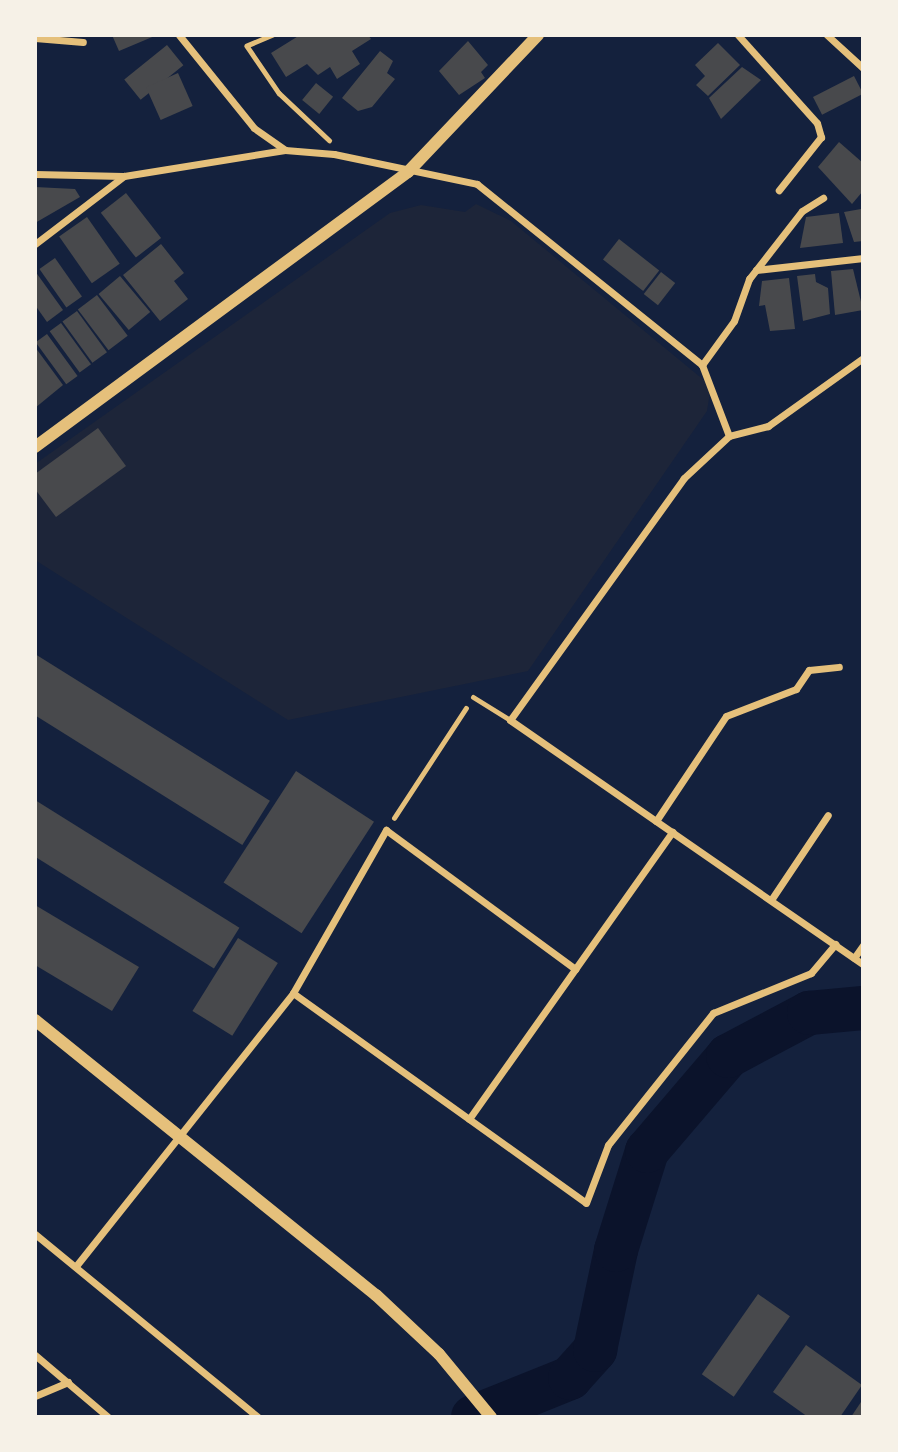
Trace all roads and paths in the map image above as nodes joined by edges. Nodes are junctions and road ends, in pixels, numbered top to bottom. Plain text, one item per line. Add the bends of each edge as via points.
1 (179, 35) edge
2 (273, 35) edge
3 (538, 35) edge
4 (738, 35) edge
5 (827, 35) edge
6 (35, 38) edge
7 (83, 42) dead end
8 (863, 68) edge
9 (285, 150) junction
10 (334, 154) junction
11 (408, 172) junction
12 (35, 174) edge
13 (124, 176) junction
14 (779, 190) dead end
15 (823, 198) dead end
16 (35, 244) edge
17 (863, 258) edge
18 (755, 270) junction
19 (863, 358) edge
20 (702, 365) junction
21 (729, 436) junction
22 (35, 446) edge
23 (839, 667) dead end
24 (473, 697) joint
25 (510, 720) junction
26 (828, 815) dead end
27 (656, 821) junction
28 (386, 830) junction
29 (671, 832) junction
30 (771, 900) junction
31 (835, 944) junction
32 (863, 945) edge
33 (854, 958) junction
34 (863, 964) edge
35 (575, 969) junction
36 (293, 993) junction
37 (35, 1020) edge
38 (469, 1119) junction
39 (178, 1131) junction
40 (35, 1234) edge
41 (76, 1266) junction
42 (35, 1356) edge
43 (68, 1382) junction
44 (35, 1396) edge
45 (108, 1417) edge
46 (258, 1417) edge
47 (491, 1417) edge

1 - 9 street via 254,128
2 - 10 path via 247,46 279,93 328,137
3 - 11 street
4 - 14 street via 821,137
5 - 8 street
6 - 7 street
9 - 10 street
9 - 13 street
10 - 11 street
11 - 20 street via 477,184
11 - 22 street
12 - 13 street
13 - 16 street
15 - 18 street via 802,211 777,251
17 - 18 street
18 - 20 street via 734,321
19 - 21 street via 768,426
20 - 21 street
21 - 25 street via 684,478
23 - 27 street via 810,670 796,689 726,716
24 - 25 lane
24 - 28 path
25 - 27 street
26 - 30 street
27 - 29 street
28 - 35 street
28 - 36 street
29 - 30 street
29 - 35 street
30 - 31 street
31 - 33 street
31 - 38 street via 811,973 713,1013 608,1145 586,1203
32 - 33 street
33 - 34 street
35 - 38 street
36 - 38 street
36 - 39 street
37 - 39 street
39 - 41 street
39 - 47 street via 439,1354
40 - 41 street
41 - 46 street
42 - 43 street
43 - 44 street
43 - 45 street

